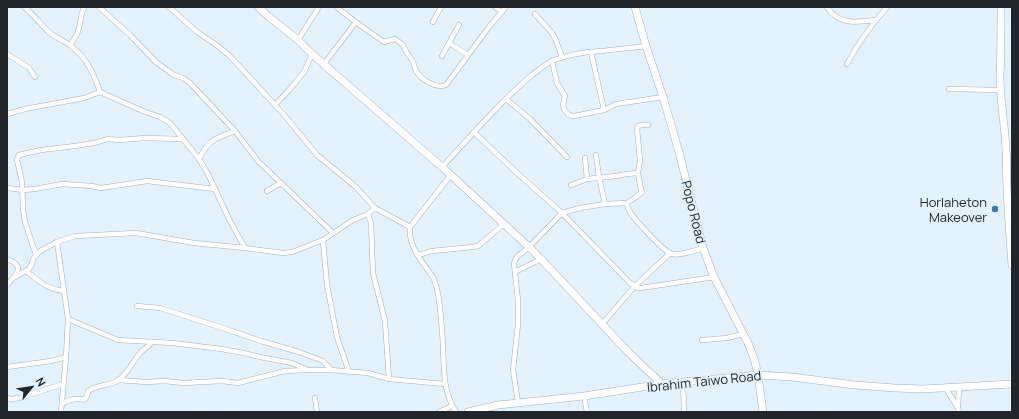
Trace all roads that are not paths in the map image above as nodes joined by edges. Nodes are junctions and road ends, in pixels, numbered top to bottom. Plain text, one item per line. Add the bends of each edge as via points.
1 (24, 7) edge
2 (84, 7) edge
3 (99, 7) edge
4 (169, 7) edge
5 (258, 7) edge
6 (319, 7) edge
7 (336, 7) edge
8 (441, 7) edge
9 (495, 7) edge
10 (506, 7) edge
11 (828, 7) edge
12 (887, 7) edge
13 (1001, 7) edge
14 (637, 8) edge
15 (502, 12) junction
16 (535, 14) dead end
17 (876, 20) junction
18 (356, 22) junction
19 (433, 22) dead end
20 (459, 25) dead end
21 (298, 40) junction
22 (449, 43) junction
23 (70, 45) junction
24 (646, 46) junction
25 (591, 52) junction
26 (7, 54) edge
27 (312, 54) junction
28 (468, 55) junction
29 (442, 56) dead end
30 (562, 57) junction
31 (552, 61) junction
32 (324, 64) junction
33 (847, 64) dead end
34 (35, 77) dead end
35 (949, 89) dead end
36 (1001, 90) junction
37 (100, 92) junction
38 (663, 96) junction
39 (506, 99) junction
40 (275, 105) junction
41 (604, 110) junction
42 (7, 114) edge
43 (648, 125) dead end
44 (235, 131) junction
45 (474, 132) junction
46 (183, 139) junction
47 (596, 155) dead end
48 (567, 157) dead end
49 (585, 158) dead end
50 (199, 159) junction
51 (442, 167) junction
52 (638, 173) junction
53 (450, 176) junction
54 (598, 177) junction
55 (588, 179) junction
56 (281, 183) junction
57 (571, 185) dead end
58 (7, 188) edge
59 (215, 189) junction
60 (23, 190) junction
61 (267, 191) dead end
62 (626, 203) junction
63 (605, 204) junction
64 (375, 208) junction
65 (562, 213) junction
66 (368, 214) junction
67 (504, 224) junction
68 (410, 227) junction
69 (333, 232) junction
70 (322, 240) junction
71 (57, 242) junction
72 (529, 247) junction
73 (245, 248) junction
74 (703, 248) junction
75 (670, 253) junction
76 (36, 255) junction
77 (418, 255) junction
78 (7, 259) edge
79 (541, 259) junction
80 (1012, 265) edge
81 (26, 271) junction
82 (515, 272) junction
83 (14, 277) junction
84 (714, 277) junction
85 (7, 285) edge
86 (635, 286) junction
87 (64, 291) junction
88 (137, 306) dead end
89 (68, 319) junction
90 (602, 324) junction
91 (743, 334) junction
92 (702, 340) dead end
93 (152, 342) junction
94 (66, 357) junction
95 (7, 367) edge
96 (308, 370) junction
97 (331, 370) junction
98 (349, 372) junction
99 (758, 375) junction
100 (118, 380) junction
101 (389, 380) junction
102 (683, 382) junction
103 (63, 384) junction
104 (445, 384) junction
105 (662, 384) junction
106 (1012, 384) edge
107 (959, 386) junction
108 (945, 387) junction
109 (584, 396) junction
110 (7, 398) edge
111 (315, 398) dead end
112 (518, 402) junction
113 (62, 404) junction
114 (452, 406) junction
115 (958, 410) edge
116 (61, 412) edge
117 (317, 412) edge
118 (439, 412) edge
119 (456, 412) edge
120 (468, 412) edge
121 (587, 412) edge
122 (684, 412) edge
123 (763, 412) edge

1 - 23 street via 52,35
2 - 23 street via 77,34
3 - 44 street via 156,62 190,83
4 - 40 street via 230,56
5 - 21 main road
6 - 21 street
7 - 18 street
8 - 19 street
9 - 15 street
10 - 15 street
11 - 17 street via 832,14 841,20
12 - 17 street
13 - 36 main road
14 - 24 main road, Popo Road
15 - 28 street
16 - 30 street via 552,33
17 - 33 street
18 - 28 street via 384,42 396,39 403,45 420,76 438,86 446,85
18 - 32 street
20 - 22 street
21 - 27 main road
22 - 28 street
22 - 29 street
23 - 37 street via 90,66
24 - 25 street
24 - 38 main road, Popo Road
25 - 30 street
25 - 41 street
26 - 34 street via 29,68
27 - 32 main road
27 - 40 street via 304,72
30 - 31 street
31 - 39 street
31 - 41 street via 557,83 565,96 563,105 568,115
32 - 51 main road
35 - 36 street
36 - 80 main road
37 - 42 street via 84,98
37 - 46 street via 160,117 170,123
38 - 41 street via 616,104
38 - 74 main road, Popo Road
39 - 45 street
39 - 48 street via 530,119
40 - 64 street via 316,156 356,187
43 - 52 street via 640,126 637,130 640,154
44 - 50 street via 210,143
44 - 56 street via 258,161
45 - 51 street
45 - 65 street
46 - 50 street
46 - 60 street via 108,139 19,155 17,160
47 - 54 street
49 - 55 street
50 - 59 street
51 - 53 main road
52 - 54 street
52 - 62 street via 642,192
53 - 67 main road
53 - 68 street
54 - 55 street
54 - 63 street
55 - 57 street
56 - 61 street
56 - 69 street
58 - 60 street
59 - 60 street via 147,181 101,188 62,184
59 - 73 street
60 - 76 street via 25,222
62 - 63 street
62 - 75 street via 636,220
63 - 65 street
64 - 66 street
64 - 68 street
65 - 72 street
65 - 86 street
66 - 69 street
66 - 101 street via 371,222 373,273 385,321
67 - 72 main road
67 - 77 street via 478,246
68 - 77 street via 409,234
69 - 70 street
70 - 73 street via 283,253
70 - 98 street via 327,285 338,337
71 - 73 street via 75,236 136,233
71 - 76 street
71 - 87 street
72 - 79 main road
72 - 82 street via 515,260
74 - 75 street via 675,255
74 - 84 main road, Popo Road
75 - 86 street
76 - 81 street
77 - 104 street via 435,281 443,334
78 - 83 street via 18,265
79 - 82 street
79 - 90 main road
81 - 83 street
81 - 87 street via 44,285
82 - 112 street via 518,324 514,370
83 - 85 street
84 - 86 street via 642,288
84 - 91 main road, Popo Road
86 - 90 street
87 - 89 street
88 - 97 street via 160,308 299,352 323,361
89 - 93 street via 118,340
89 - 94 street
90 - 105 main road
91 - 92 street
91 - 99 main road, Popo Road via 754,358
93 - 96 street via 244,353 292,363
93 - 100 street
94 - 95 street
94 - 103 street
96 - 97 street
96 - 100 street via 285,371 238,383
97 - 98 street
98 - 101 street
99 - 102 main road, Ibrahim Taiwo Road
99 - 108 main road, Ibrahim Taiwo Road via 895,388
99 - 123 main road, Popo Road
100 - 113 street via 88,391 85,399
101 - 104 street
102 - 105 main road, Ibrahim Taiwo Road
102 - 122 street
103 - 110 street via 20,398
103 - 113 street
104 - 114 street
105 - 109 main road, Ibrahim Taiwo Road
106 - 107 main road, Ibrahim Taiwo Road
107 - 108 main road, Ibrahim Taiwo Road
107 - 115 street
108 - 115 street
109 - 112 main road, Ibrahim Taiwo Road
109 - 121 street
111 - 117 street
112 - 120 main road, Ibrahim Taiwo Road
113 - 116 street
114 - 118 street
114 - 119 street

